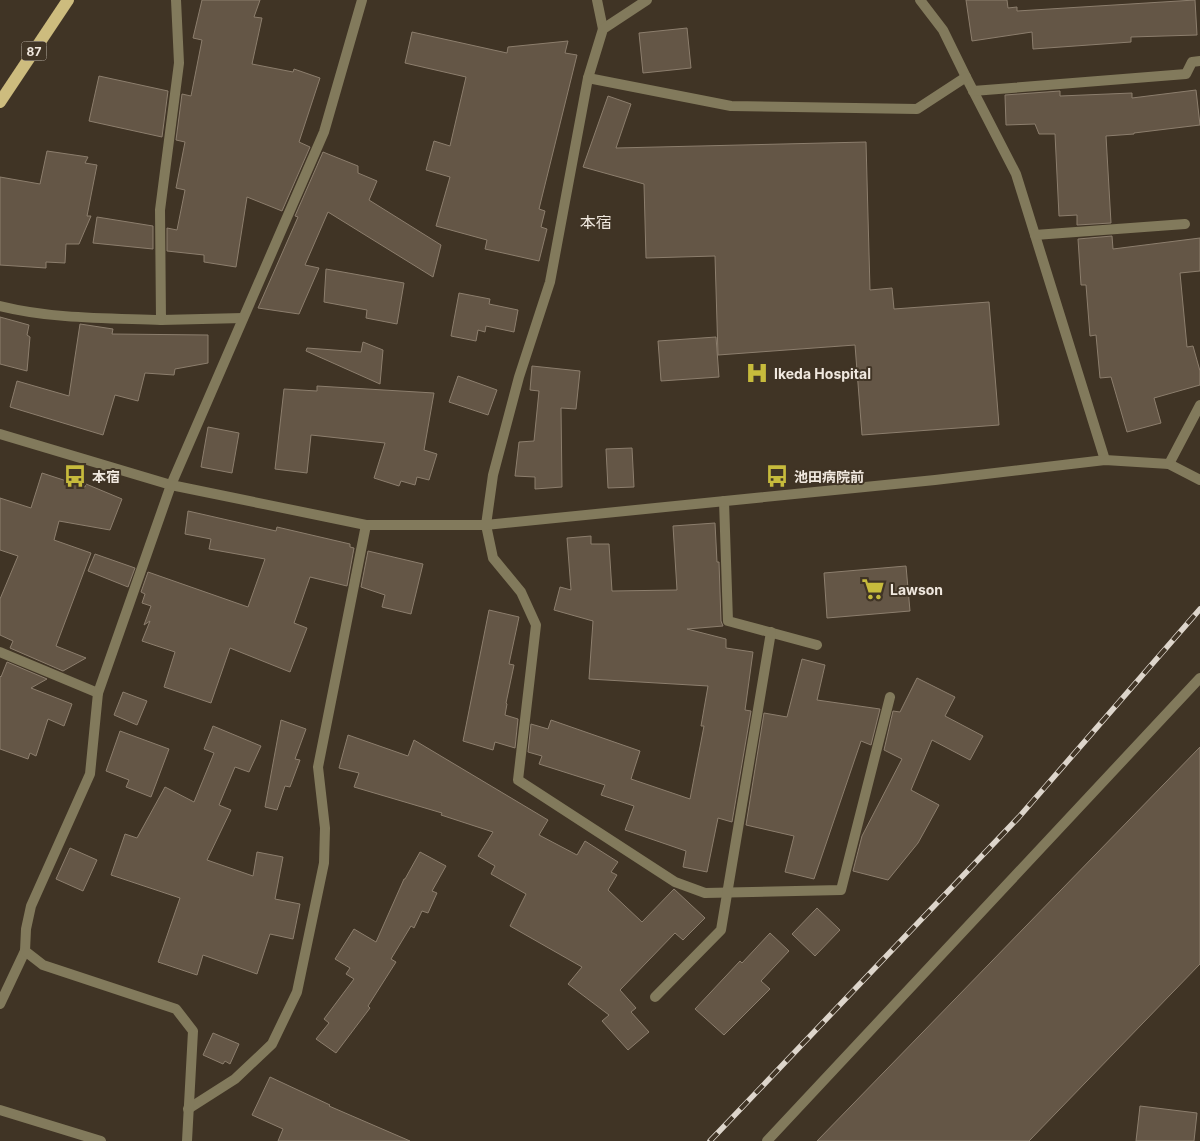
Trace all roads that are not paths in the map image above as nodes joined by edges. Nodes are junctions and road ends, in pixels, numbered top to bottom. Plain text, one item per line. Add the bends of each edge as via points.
1 (68, 0) edge
2 (176, 0) edge
3 (362, 0) edge
4 (597, 0) edge
5 (647, 0) edge
6 (920, 0) edge
7 (603, 29) junction
8 (1200, 61) edge
9 (588, 78) junction
10 (966, 78) junction
11 (973, 91) junction
12 (0, 102) edge
13 (1185, 224) dead end
14 (1035, 235) junction
15 (0, 306) edge
16 (243, 318) junction
17 (161, 320) junction
18 (1200, 405) edge
19 (0, 434) edge
20 (1105, 460) junction
21 (1169, 464) junction
22 (1200, 480) edge
23 (171, 485) junction
24 (724, 501) junction
25 (366, 525) junction
26 (486, 525) junction
27 (771, 632) junction
28 (817, 645) dead end
29 (0, 652) edge
30 (1200, 678) edge
31 (98, 693) junction
32 (890, 697) dead end
33 (727, 893) junction
34 (25, 951) junction
35 (655, 997) dead end
36 (0, 1004) edge
37 (188, 1109) junction
38 (0, 1110) edge
39 (100, 1141) edge
40 (187, 1141) edge
41 (767, 1141) edge

1 - 12 main road, 87
2 - 17 street via 179,63 160,210
3 - 16 street via 324,132
4 - 7 street
5 - 7 street
6 - 10 street via 944,30
7 - 9 street
8 - 11 street via 1192,62 1186,74
9 - 10 street via 731,106 918,109
9 - 26 street via 550,282 519,377 493,475
10 - 11 street
11 - 14 street via 1016,174
13 - 14 street
14 - 20 street
15 - 17 street via 27,313
16 - 17 street
16 - 23 street
18 - 21 street
19 - 23 street
20 - 21 street
20 - 24 street
21 - 22 street
23 - 25 street
23 - 31 street
24 - 26 street
24 - 27 street via 728,620
25 - 26 street
25 - 37 street via 318,767 325,828 324,863 297,992 272,1044 235,1079
26 - 33 street via 493,558 521,592 536,625 518,780 675,882 705,893
27 - 28 street
27 - 33 street
29 - 31 street
30 - 41 street
31 - 34 street via 90,774 31,906
32 - 33 street via 841,890
33 - 35 street via 720,930
34 - 36 street
34 - 37 street via 44,965 176,1009 193,1031
37 - 40 street
38 - 39 street

